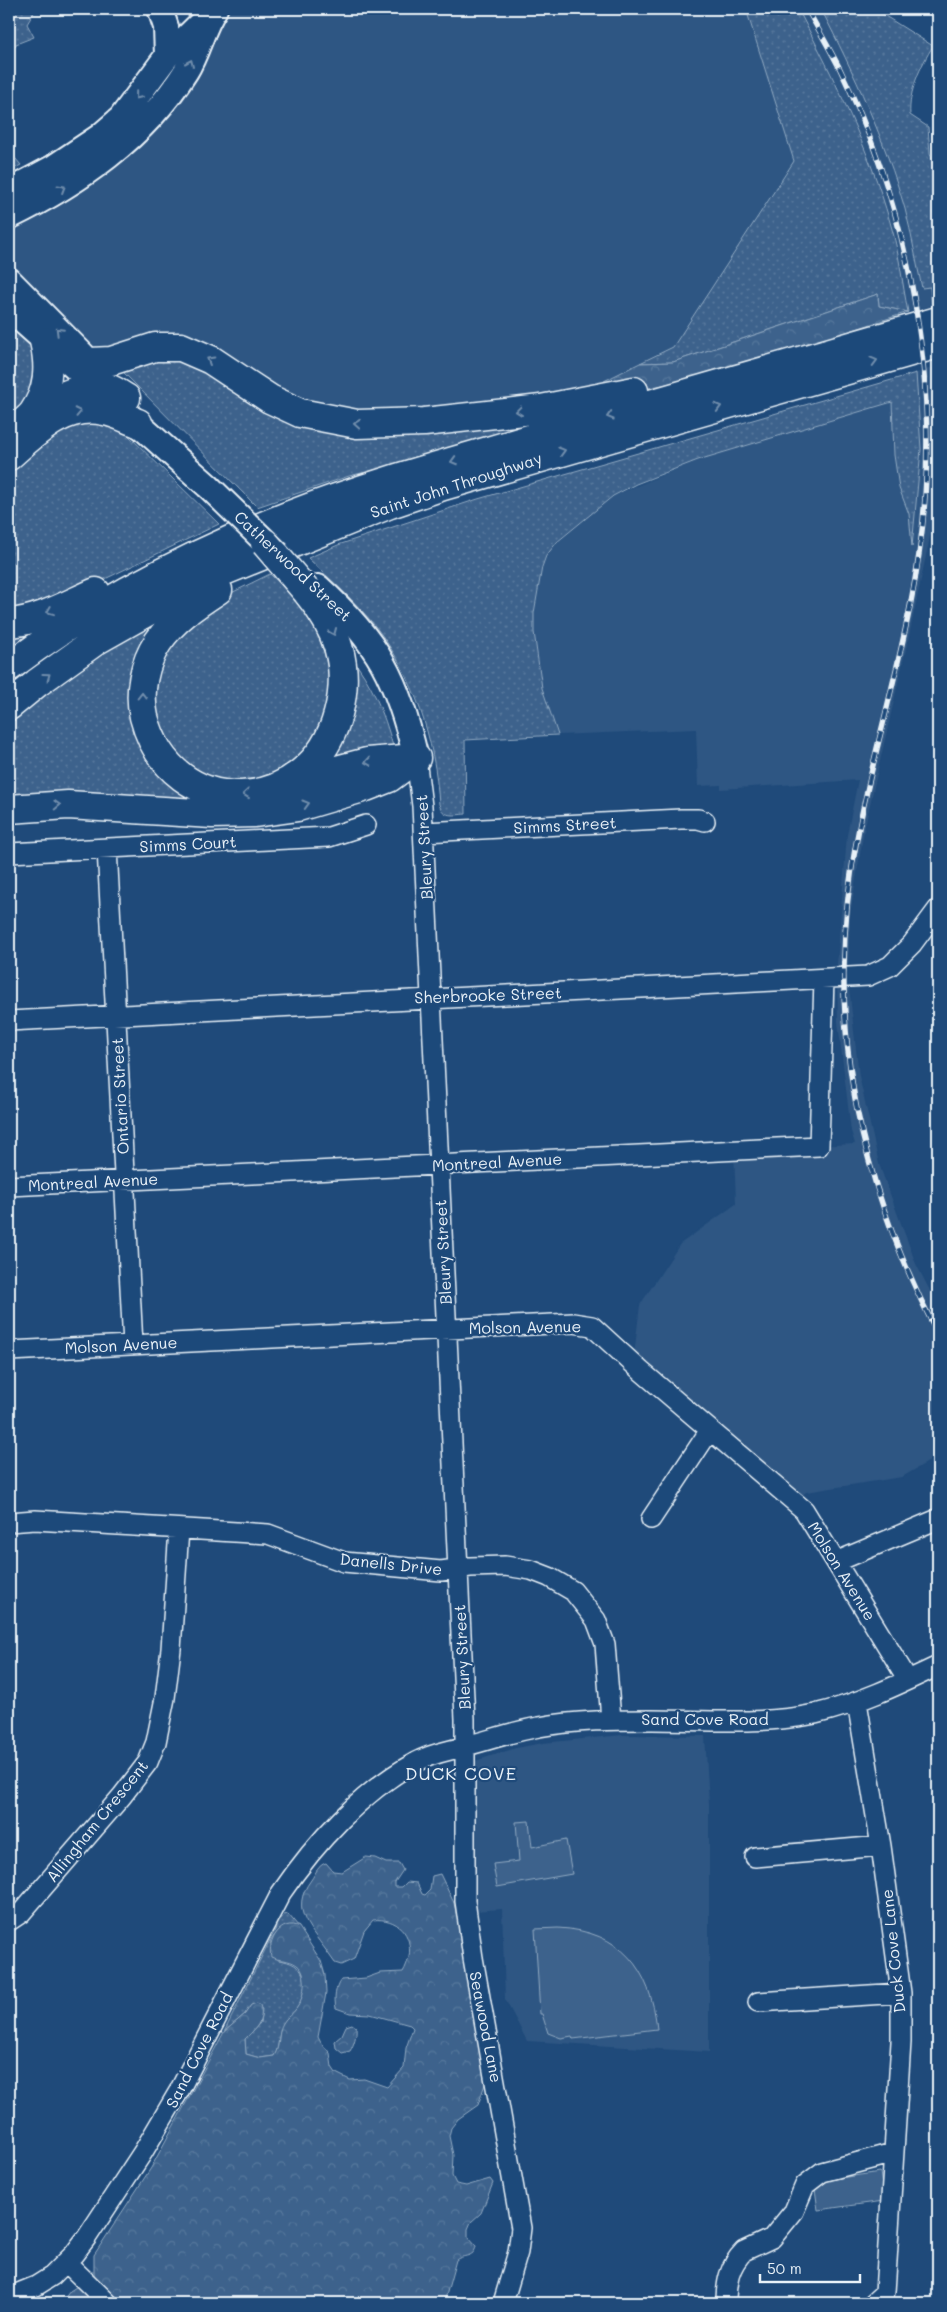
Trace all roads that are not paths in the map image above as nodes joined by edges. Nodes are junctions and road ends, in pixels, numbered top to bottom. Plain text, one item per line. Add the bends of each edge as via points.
1 (160, 9) edge
2 (209, 10) edge
3 (166, 56) junction
4 (9, 191) edge
5 (19, 212) edge
6 (9, 226) edge
7 (9, 280) edge
8 (9, 309) edge
9 (938, 321) edge
10 (44, 341) junction
11 (858, 343) junction
12 (938, 344) edge
13 (93, 375) junction
14 (126, 398) joint
15 (32, 414) junction
16 (138, 423) junction
17 (9, 434) edge
18 (9, 456) edge
19 (188, 468) junction
20 (290, 515) junction
21 (352, 520) junction
22 (264, 543) joint
23 (312, 589) junction
24 (9, 623) edge
25 (9, 667) edge
26 (9, 706) edge
27 (416, 758) junction
28 (286, 784) junction
29 (9, 809) edge
30 (705, 822) dead end
31 (366, 826) dead end
32 (424, 832) junction
33 (107, 848) junction
34 (9, 853) edge
35 (938, 909) edge
36 (824, 979) junction
37 (432, 997) junction
38 (116, 1016) junction
39 (9, 1020) edge
40 (439, 1165) junction
41 (124, 1180) junction
42 (9, 1186) edge
43 (447, 1330) junction
44 (132, 1345) junction
45 (9, 1351) edge
46 (710, 1430) junction
47 (651, 1519) dead end
48 (938, 1519) edge
49 (9, 1522) edge
50 (179, 1529) junction
51 (838, 1561) junction
52 (458, 1568) junction
53 (938, 1666) edge
54 (908, 1680) junction
55 (857, 1702) junction
56 (611, 1720) junction
57 (465, 1747) junction
58 (881, 1846) junction
59 (755, 1857) dead end
60 (9, 1921) edge
61 (901, 1992) junction
62 (758, 2002) dead end
63 (893, 2153) junction
64 (66, 2262) junction
65 (37, 2295) edge
66 (9, 2297) edge
67 (878, 2298) edge
68 (108, 2303) edge
69 (503, 2303) edge
70 (726, 2303) edge

1 - 3 main road via 166,27
2 - 3 main road
5 -> 2 main road via 77,179 126,142 152,116 187,70
3 -> 4 main road via 121,118 99,137 54,167
5 - 6 main road
13 -> 7 main road, Catherwood Street
8 - 10 main road, Catherwood Street
9 - 11 highway, Saint John Throughway
10 - 13 main road, Catherwood Street
10 - 15 highway via 49,361 48,380
11 -> 13 highway via 566,405 385,424 337,422 300,412 270,399 211,360 180,347 155,348 111,361
11 -> 20 highway, Saint John Throughway via 437,466
21 -> 12 highway, Saint John Throughway via 443,486
13 - 14 highway
13 - 15 highway
13 - 16 main road, Catherwood Street
14 - 19 main road, Catherwood Street
15 - 17 highway
18 -> 16 highway via 47,423 79,410 104,410
16 - 19 main road, Catherwood Street
19 - 22 main road, Catherwood Street, bridge
20 -> 24 highway via 202,546 40,616
20 - 25 highway, Saint John Throughway via 195,556 123,593 84,615
26 -> 21 highway, Saint John Throughway via 97,640 207,578
28 -> 21 highway via 260,792 231,795 215,793 181,778 158,753 146,724 142,708 146,670 158,641 192,607 225,585
22 - 23 highway, bridge
23 - 27 main road, Catherwood Street via 358,626 379,653 399,697
23 -> 28 highway via 337,640 342,697 332,734 322,752 308,768
27 -> 28 highway via 367,762
29 -> 27 highway via 68,804 220,814 277,811 366,787 389,778
27 - 32 street, Bleury Street
30 - 32 street, Simms Street via 687,818
31 - 33 street, Simms Court via 329,837
32 - 37 street, Bleury Street
33 - 34 street, Simms Court
33 - 38 street, Ontario Street
35 - 36 street, Sherbrooke Street via 912,944 890,966 868,976
36 - 37 street, Sherbrooke Street
36 - 40 street, Montreal Avenue via 819,1146
37 - 38 street, Sherbrooke Street
37 - 40 street, Bleury Street
38 - 39 street, Sherbrooke Street
38 - 41 street, Ontario Street
40 - 41 street, Montreal Avenue
40 - 43 street, Bleury Street
41 - 42 street, Montreal Avenue
41 - 44 street, Ontario Street
43 - 44 street, Molson Avenue
43 - 46 street, Molson Avenue via 573,1324 592,1326
43 - 52 street, Bleury Street
44 - 45 street, Molson Avenue
46 - 47 street
46 - 51 street, Molson Avenue via 804,1510
48 - 51 street
49 - 50 street, Danells Drive via 34,1520
50 - 52 street, Danells Drive via 268,1534 344,1562 441,1571
50 - 60 street, Allingham Crescent via 165,1698 151,1755 98,1824 21,1913
51 - 54 street, Molson Avenue
52 - 56 street, Danells Drive via 505,1566 531,1570 573,1591 596,1620 605,1644
52 - 57 street, Bleury Street
53 - 54 street, Sand Cove Road
54 - 55 street, Sand Cove Road
55 - 56 street, Sand Cove Road via 814,1714 768,1720
55 - 58 street, Duck Cove Lane
56 - 57 street, Sand Cove Road via 538,1727
57 - 64 street, Sand Cove Road via 427,1756 399,1772 328,1833 305,1860 281,1893 166,2113 87,2237
57 - 69 street, Seawood Lane via 465,1901 521,2228
58 - 59 street
58 - 61 street, Duck Cove Lane
61 - 62 street
61 - 63 street, Duck Cove Lane
63 - 67 street, Duck Cove Lane
63 - 70 street via 822,2172 805,2185 794,2210 772,2238 740,2254 728,2272
64 - 65 street, Sand Cove Road
64 - 68 street
65 - 66 street, Sand Cove Road

